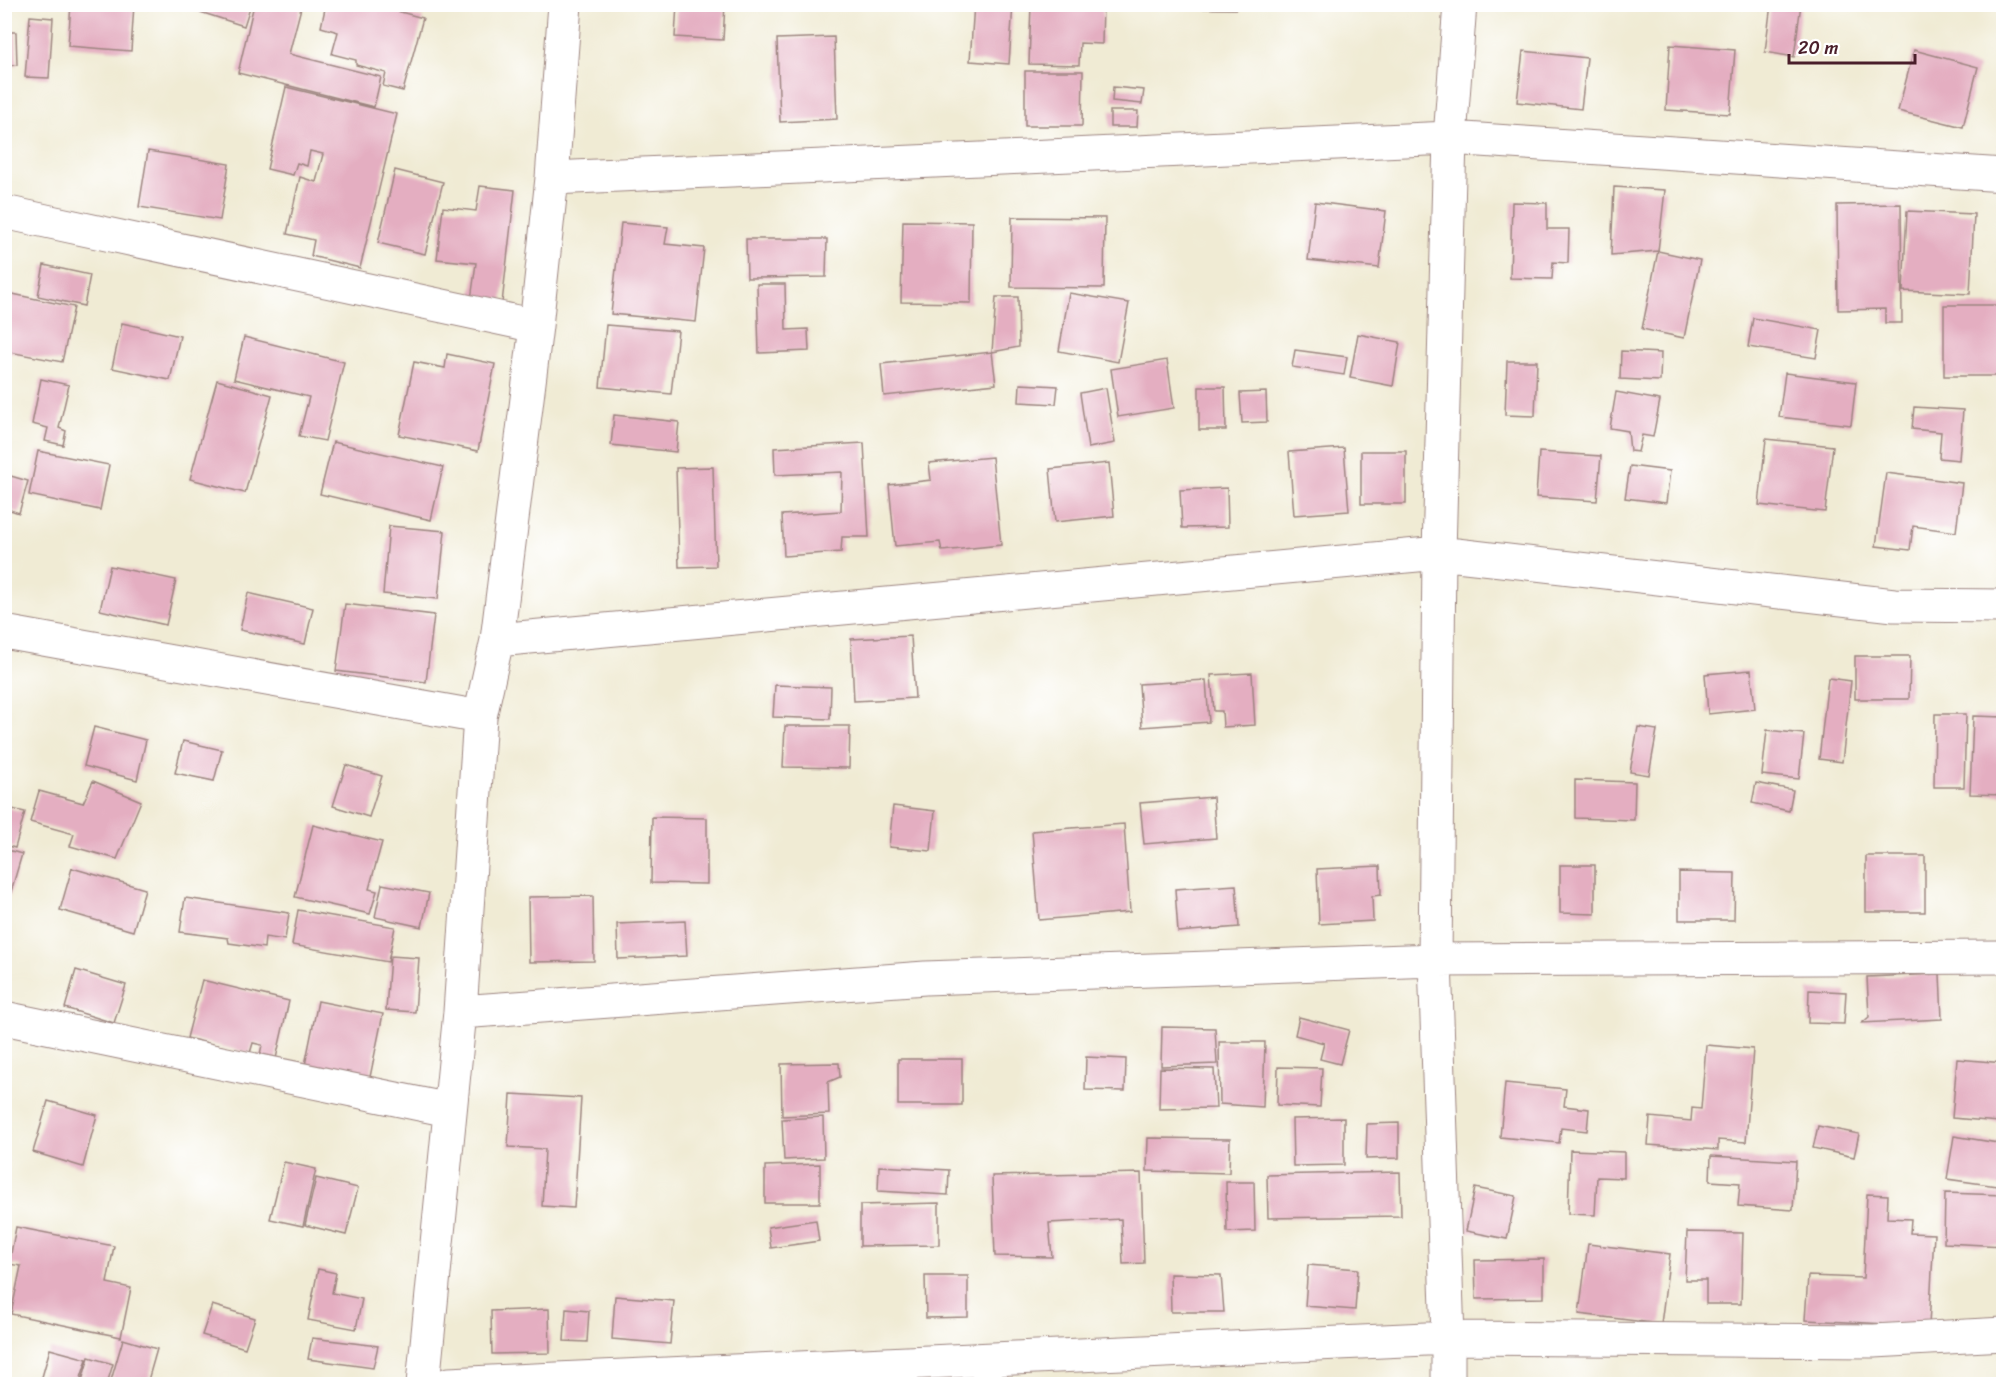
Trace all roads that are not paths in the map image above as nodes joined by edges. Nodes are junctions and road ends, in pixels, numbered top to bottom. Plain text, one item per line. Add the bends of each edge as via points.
1 (565, 4) edge
2 (1460, 4) edge
3 (1450, 138) junction
4 (2004, 175) edge
5 (552, 178) junction
6 (4, 212) edge
7 (536, 326) junction
8 (1439, 553) junction
9 (2004, 606) edge
10 (4, 632) edge
11 (498, 640) junction
12 (480, 717) junction
13 (2004, 957) edge
14 (1435, 960) junction
15 (460, 1012) junction
16 (4, 1018) edge
17 (449, 1110) junction
18 (2004, 1334) edge
19 (1448, 1338) junction
20 (423, 1384) edge
21 (449, 1384) edge
22 (1448, 1384) edge

1 - 5 street
2 - 3 street
3 - 4 street
3 - 5 street
3 - 8 street
5 - 7 street
6 - 7 street
7 - 11 street
8 - 9 street via 1894,605
8 - 11 street
8 - 14 street
10 - 12 street
11 - 12 street
12 - 15 street
13 - 14 street
14 - 15 street via 925,978
14 - 19 street
15 - 17 street
16 - 17 street
17 - 20 street
18 - 19 street via 1874,1341
19 - 21 street
19 - 22 street

